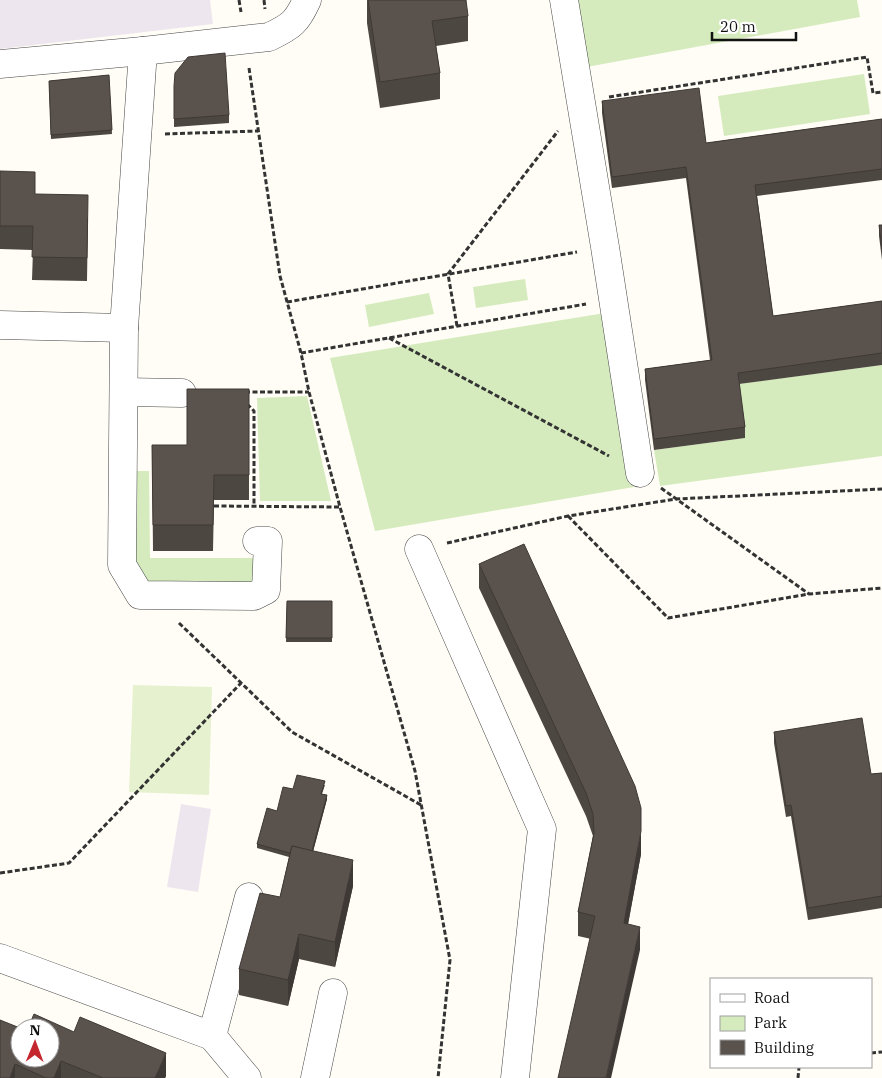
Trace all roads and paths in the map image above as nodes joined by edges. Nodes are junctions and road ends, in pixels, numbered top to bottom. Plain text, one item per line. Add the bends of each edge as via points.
1 (239, 0) edge
2 (307, 0) edge
3 (564, 0) edge
4 (245, 39) junction
5 (143, 51) junction
6 (0, 64) edge
7 (882, 92) edge
8 (580, 101) junction
9 (258, 131) junction
10 (137, 135) junction
11 (605, 247) junction
12 (448, 274) junction
13 (613, 300) junction
14 (287, 302) junction
15 (0, 325) edge
16 (457, 326) junction
17 (124, 328) junction
18 (390, 338) junction
19 (301, 353) junction
20 (124, 392) junction
21 (182, 392) dead end
22 (236, 392) edge
23 (309, 392) junction
24 (242, 399) edge
25 (244, 411) edge
26 (254, 411) junction
27 (640, 473) junction
28 (882, 489) edge
29 (676, 499) junction
30 (214, 506) edge
31 (254, 506) junction
32 (340, 506) junction
33 (568, 516) junction
34 (257, 541) dead end
35 (420, 549) joint
36 (882, 588) edge
37 (809, 594) junction
38 (150, 595) junction
39 (241, 683) junction
40 (421, 805) junction
41 (0, 873) edge
42 (249, 897) dead end
43 (0, 958) edge
44 (333, 993) dead end
45 (212, 1036) junction
46 (247, 1078) edge
47 (315, 1078) edge
48 (438, 1078) edge
49 (515, 1078) edge

1 - 4 path
2 - 4 lane via 300,16 286,29 269,37
3 - 8 lane
4 - 5 lane
4 - 9 path
5 - 6 lane
5 - 10 lane
7 - 8 path via 873,94 867,57
8 - 11 lane
8 - 12 path
9 - 10 path
9 - 14 path via 280,276
10 - 17 lane
11 - 12 path
11 - 13 lane
12 - 14 path
12 - 16 path
13 - 16 path
13 - 27 lane
14 - 19 path
15 - 17 lane
16 - 18 path
17 - 20 lane
18 - 19 path
18 - 27 path
19 - 23 path
20 - 21 lane
20 - 38 lane via 122,565 140,595
22 - 23 path
23 - 32 path
24 - 26 path
25 - 26 path
26 - 31 path
27 - 29 path
28 - 29 path
29 - 33 path
29 - 37 path
30 - 31 path
31 - 32 path
32 - 40 path via 415,771
33 - 35 path
33 - 37 path via 668,618
34 - 38 lane via 268,540 266,590 254,596
35 - 49 lane via 542,829
36 - 37 path
38 - 39 path
39 - 40 path via 292,732
39 - 41 path via 69,864
40 - 48 path via 450,960
42 - 45 lane
43 - 45 lane
44 - 47 lane
45 - 46 lane

